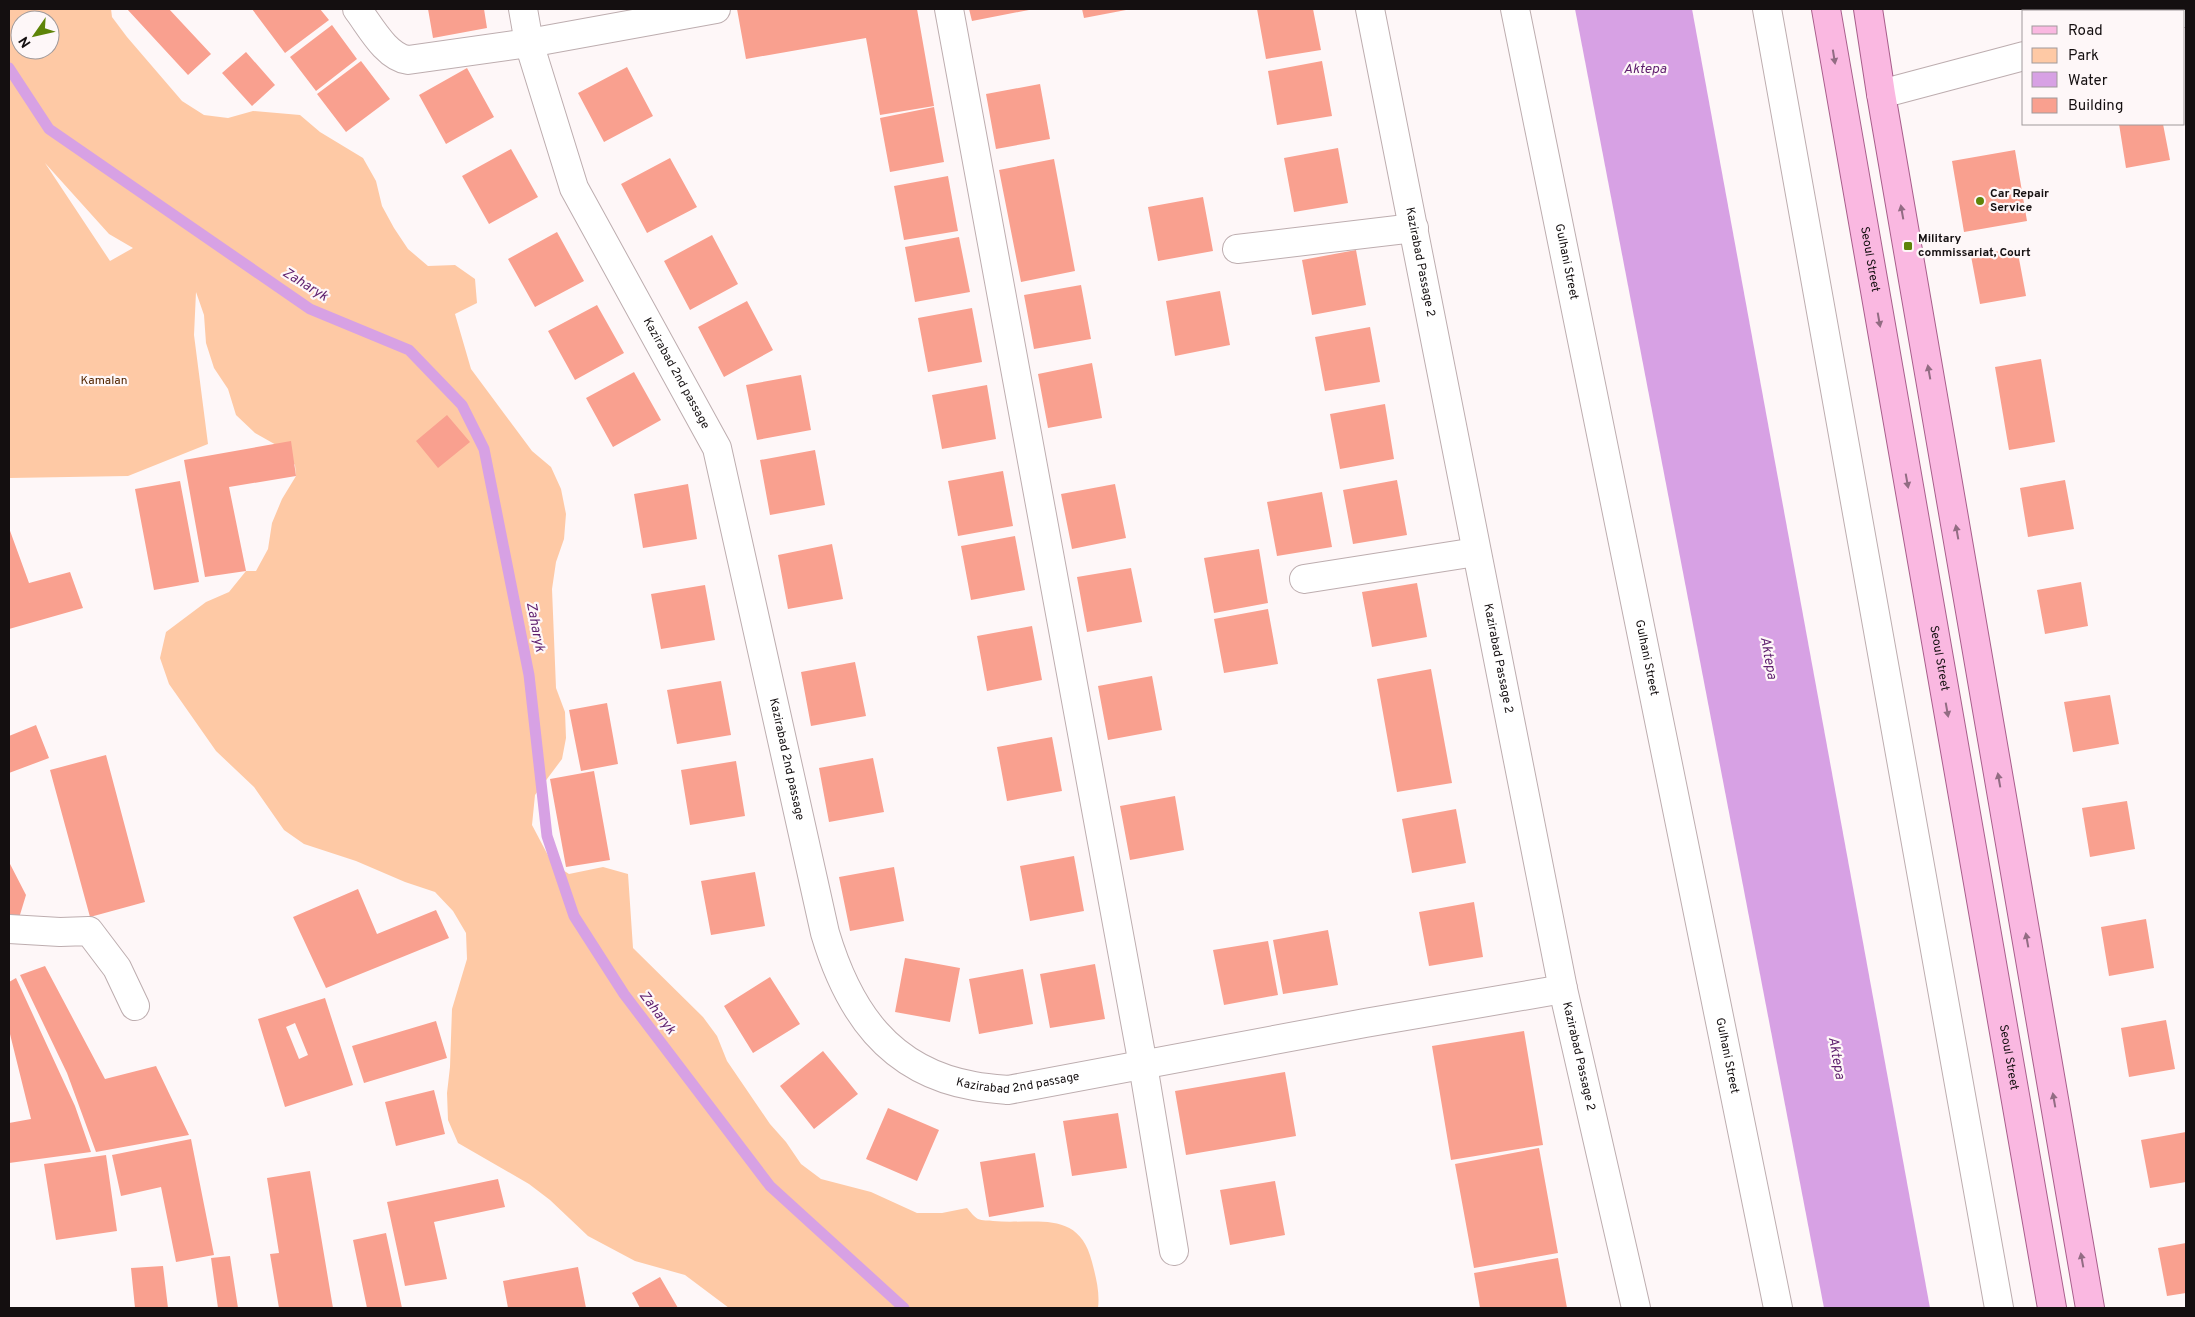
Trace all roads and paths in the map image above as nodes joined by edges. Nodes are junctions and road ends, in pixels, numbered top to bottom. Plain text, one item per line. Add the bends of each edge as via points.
1 (357, 9) edge
2 (523, 9) edge
3 (716, 9) edge
4 (949, 9) edge
5 (1370, 9) edge
6 (1515, 9) edge
7 (1767, 9) edge
8 (1826, 9) edge
9 (1868, 9) edge
10 (529, 43) junction
11 (2022, 57) edge
12 (1881, 94) junction
13 (1842, 104) junction
14 (1414, 228) junction
15 (1237, 249) dead end
16 (1476, 552) junction
17 (1304, 579) dead end
18 (9, 929) edge
19 (1563, 989) junction
20 (135, 1006) dead end
21 (1143, 1065) junction
22 (1174, 1251) dead end
23 (1636, 1308) edge
24 (1778, 1308) edge
25 (1999, 1308) edge
26 (2052, 1308) edge
27 (2090, 1308) edge

1 - 10 street via 398,59
2 - 10 street, Kazirabad 2nd passage
3 - 10 street
4 - 21 street
5 - 14 street, Kazirabad Passage 2
6 - 24 street, Gulhani Street
7 - 25 street
8 -> 13 main road, Seoul Street
9 - 12 main road
10 - 21 street, Kazirabad 2nd passage via 574,188 716,448 825,933 833,961 861,1016 881,1041 908,1061 940,1077 973,1086 1008,1090
11 - 12 street
12 - 13 main road
27 -> 12 main road
13 -> 26 main road, Seoul Street
14 - 15 street
14 - 16 street, Kazirabad Passage 2
16 - 17 street
16 - 19 street, Kazirabad Passage 2
18 - 20 street via 89,931 117,968
19 - 21 street, Kazirabad 2nd passage
19 - 23 street, Kazirabad Passage 2
21 - 22 street

